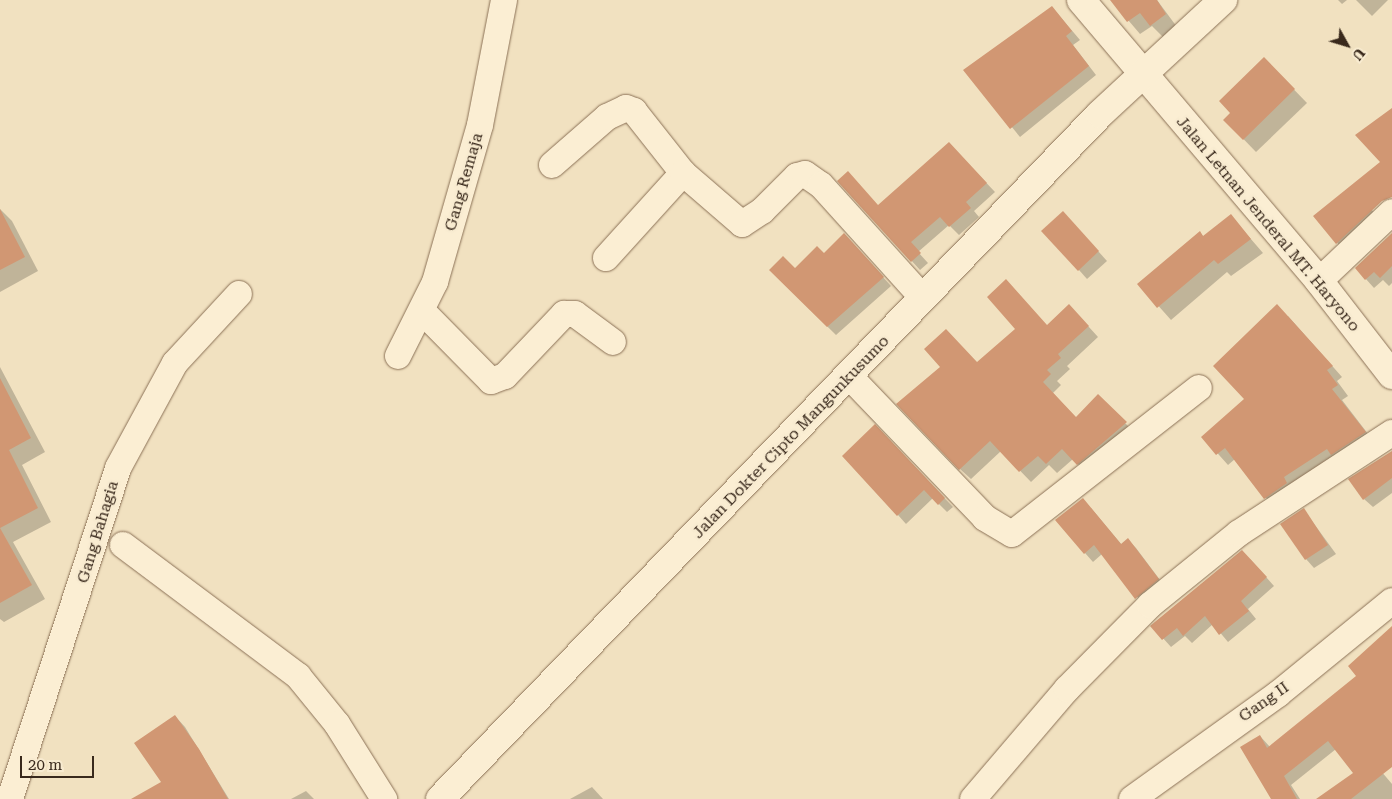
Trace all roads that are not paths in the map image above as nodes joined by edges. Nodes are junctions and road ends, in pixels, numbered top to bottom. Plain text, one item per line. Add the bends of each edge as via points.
1 (504, 0) edge
2 (1081, 0) edge
3 (1223, 0) edge
4 (1141, 75) junction
5 (552, 165) dead end
6 (683, 173) junction
7 (1392, 212) edge
8 (606, 258) dead end
9 (1319, 281) junction
10 (239, 294) dead end
11 (922, 298) junction
12 (423, 312) junction
13 (613, 342) dead end
14 (398, 356) dead end
15 (1392, 375) edge
16 (850, 376) junction
17 (1199, 388) dead end
18 (1392, 433) edge
19 (123, 545) dead end
20 (1392, 601) edge
21 (10, 799) edge
22 (384, 799) edge
23 (440, 799) edge
24 (974, 799) edge
25 (1132, 799) edge

1 - 12 street, Gang Remaja via 480,125
2 - 4 main road, Jalan Letnan Jenderal MT. Haryono
3 - 4 main road, Jalan Dokter Cipto Mangunkusumo
4 - 9 main road, Jalan Letnan Jenderal MT. Haryono
4 - 11 main road, Jalan Dokter Cipto Mangunkusumo
5 - 6 street via 607,117 626,108 634,111
6 - 8 street
6 - 11 street via 742,224 762,211 797,176 812,177
7 - 9 street
9 - 15 main road, Jalan Letnan Jenderal MT. Haryono
10 - 21 street, Gang Bahagia via 175,363 118,468
11 - 16 main road, Jalan Dokter Cipto Mangunkusumo
12 - 13 street via 491,381 505,376 564,314 579,316
12 - 14 street, Gang Remaja
16 - 17 street via 985,518 1012,534
16 - 23 main road, Jalan Dokter Cipto Mangunkusumo
18 - 24 street via 1239,533 1150,605 1067,689
19 - 22 street via 298,676 337,724
20 - 25 street, Gang II via 1278,694

